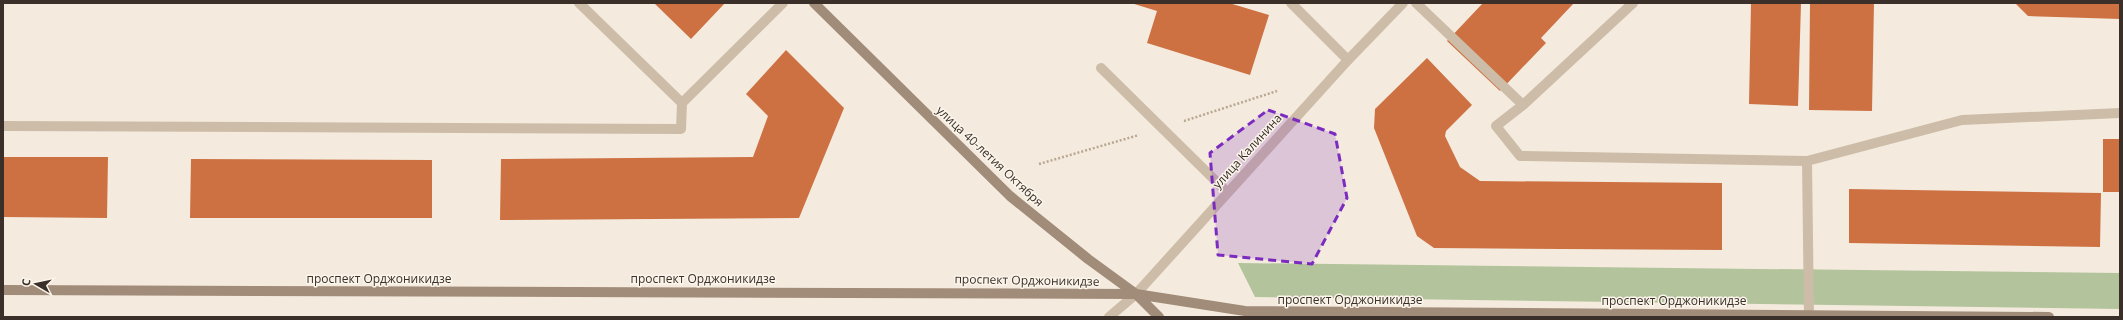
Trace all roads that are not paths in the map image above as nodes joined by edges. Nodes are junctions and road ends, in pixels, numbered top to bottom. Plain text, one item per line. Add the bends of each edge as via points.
1 (579, 3) edge
2 (783, 3) edge
3 (814, 3) edge
4 (1291, 3) edge
5 (1403, 3) edge
6 (1416, 3) edge
7 (1633, 3) edge
8 (1348, 60) junction
9 (1101, 68) dead end
10 (682, 103) junction
11 (1523, 105) junction
12 (2120, 113) edge
13 (3, 126) edge
14 (1807, 162) junction
15 (1227, 192) junction
16 (3, 290) edge
17 (1136, 294) junction
18 (1809, 316) edge
19 (1109, 317) edge
20 (1159, 317) edge
21 (2049, 317) edge

1 - 10 street
2 - 10 street
3 - 17 street, улица 40-летия Октября via 1010,196
4 - 8 street
5 - 8 street, улица Калинина
6 - 11 street
7 - 11 street
8 - 15 street, улица Калинина
9 - 15 street
10 - 13 street via 681,129
11 - 14 street via 1496,126 1520,156
12 - 14 street via 1962,120
14 - 18 street
15 - 17 street, улица Калинина
16 - 17 street, проспект Орджоникидзе
17 - 18 street, проспект Орджоникидзе via 1245,311
17 - 19 street, улица Калинина
17 - 20 street, улица 40-летия Октября
18 - 21 street, проспект Орджоникидзе

